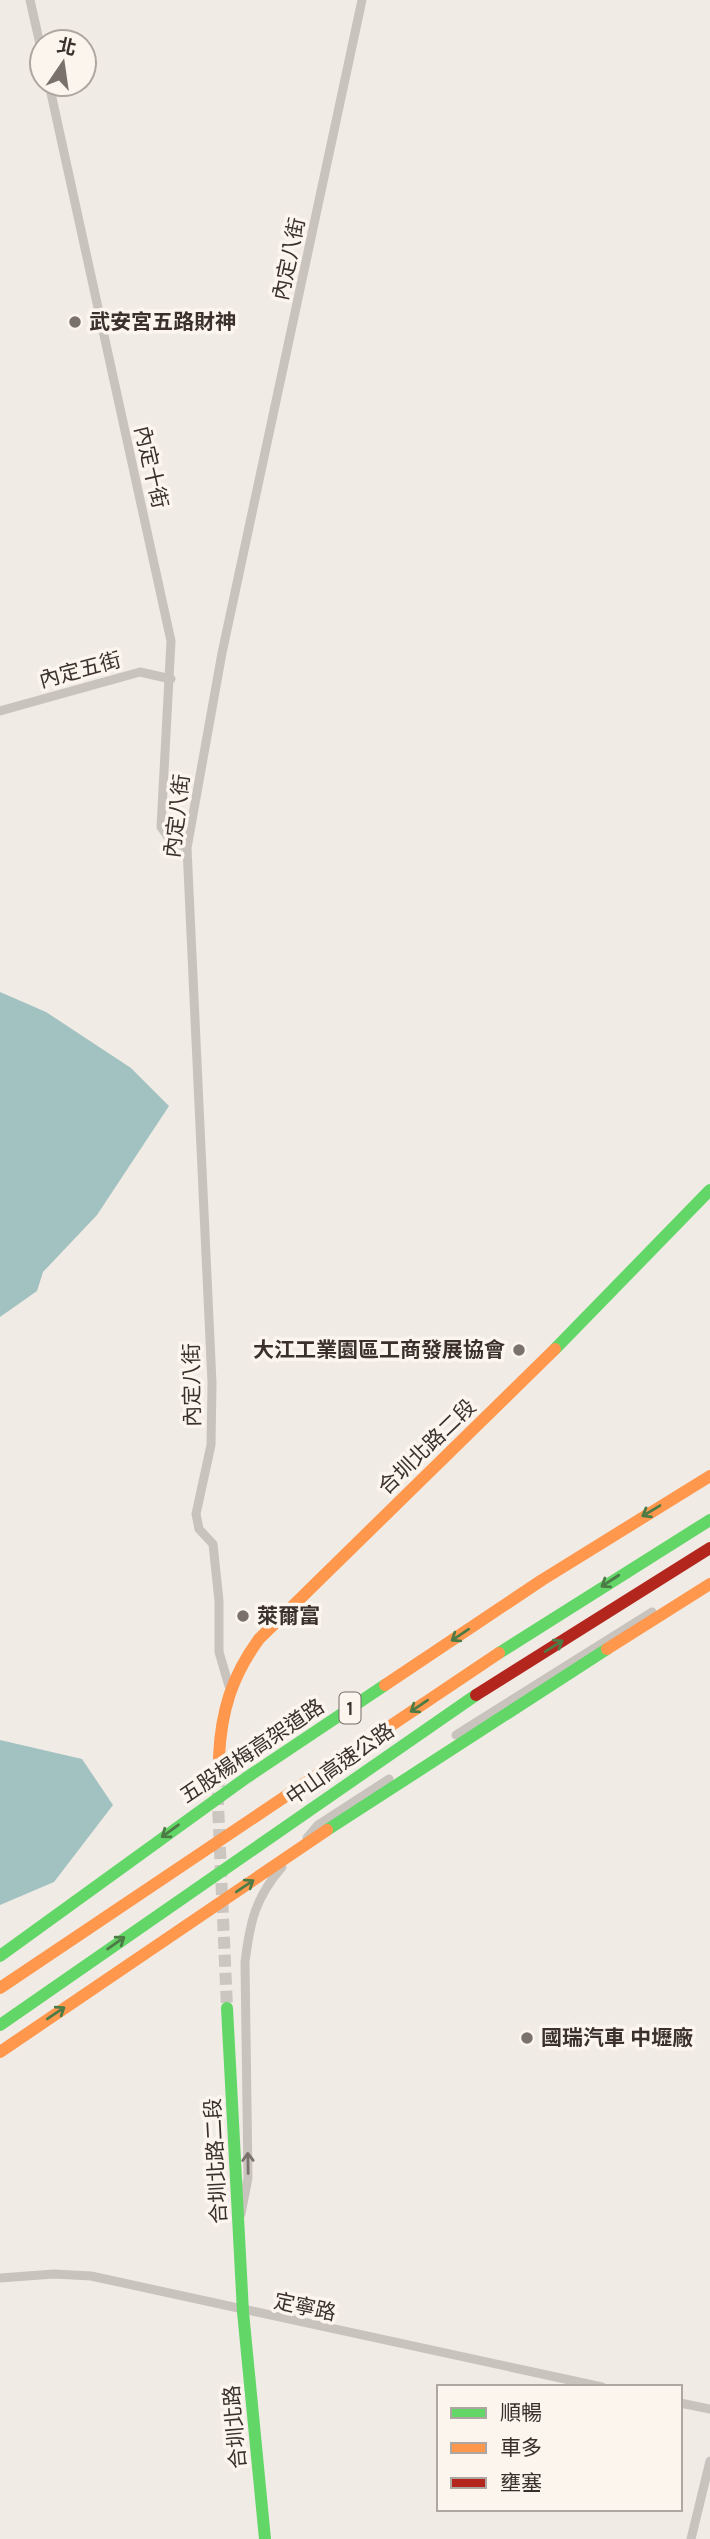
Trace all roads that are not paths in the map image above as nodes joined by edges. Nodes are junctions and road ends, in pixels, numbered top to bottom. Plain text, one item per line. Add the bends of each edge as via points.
1 (37, 0) edge
2 (362, 0) edge
3 (32, 5) edge
4 (37, 28) edge
5 (52, 98) edge
6 (171, 679) junction
7 (0, 711) edge
8 (187, 848) junction
9 (710, 1190) edge
10 (710, 1476) edge
11 (710, 1520) edge
12 (710, 1548) edge
13 (710, 1577) edge
14 (710, 1584) edge
15 (229, 1686) junction
16 (219, 1757) tunnel mouth
17 (0, 1956) edge
18 (0, 1987) edge
19 (227, 2008) tunnel mouth
20 (0, 2025) edge
21 (0, 2052) edge
22 (246, 2100) junction
23 (234, 2129) junction
24 (239, 2225) junction
25 (0, 2278) edge
26 (243, 2312) junction
27 (592, 2385) edge
28 (682, 2403) edge
29 (710, 2409) edge
30 (710, 2461) edge
31 (265, 2539) edge
32 (691, 2539) edge

1 - 3 street
2 - 8 street, 內定八街 via 222,653
3 - 4 street
5 - 6 street, 內定十街 via 172,641
6 - 7 street, 內定五街 via 140,672
6 - 8 street, 內定十街 via 161,827 170,840
8 - 15 street, 內定八街 via 212,1383 211,1445 195,1514 199,1529 213,1544 219,1652
9 - 15 main road, 合圳北路二段 via 260,1639
10 -> 17 main road, 五股楊梅高架道路 / 1 via 542,1580 246,1778
11 -> 18 main road, 中山高速公路 / 1 via 617,1576
20 -> 12 main road, 中山高速公路 via 449,1712
13 - 22 street via 578,1656 317,1825 262,1890 249,1927
21 -> 14 main road via 416,1770
15 - 16 main road, 合圳北路二段
19 - 23 main road, 合圳北路二段
22 - 23 street via 240,2124
24 -> 22 street via 248,2178
23 - 24 main road, 合圳北路二段
24 - 26 main road, 合圳北路二段
25 - 26 street, 定寧路 via 91,2276
26 - 27 street, 定寧路
26 - 31 main road, 合圳北路
28 - 29 street
30 - 32 street

